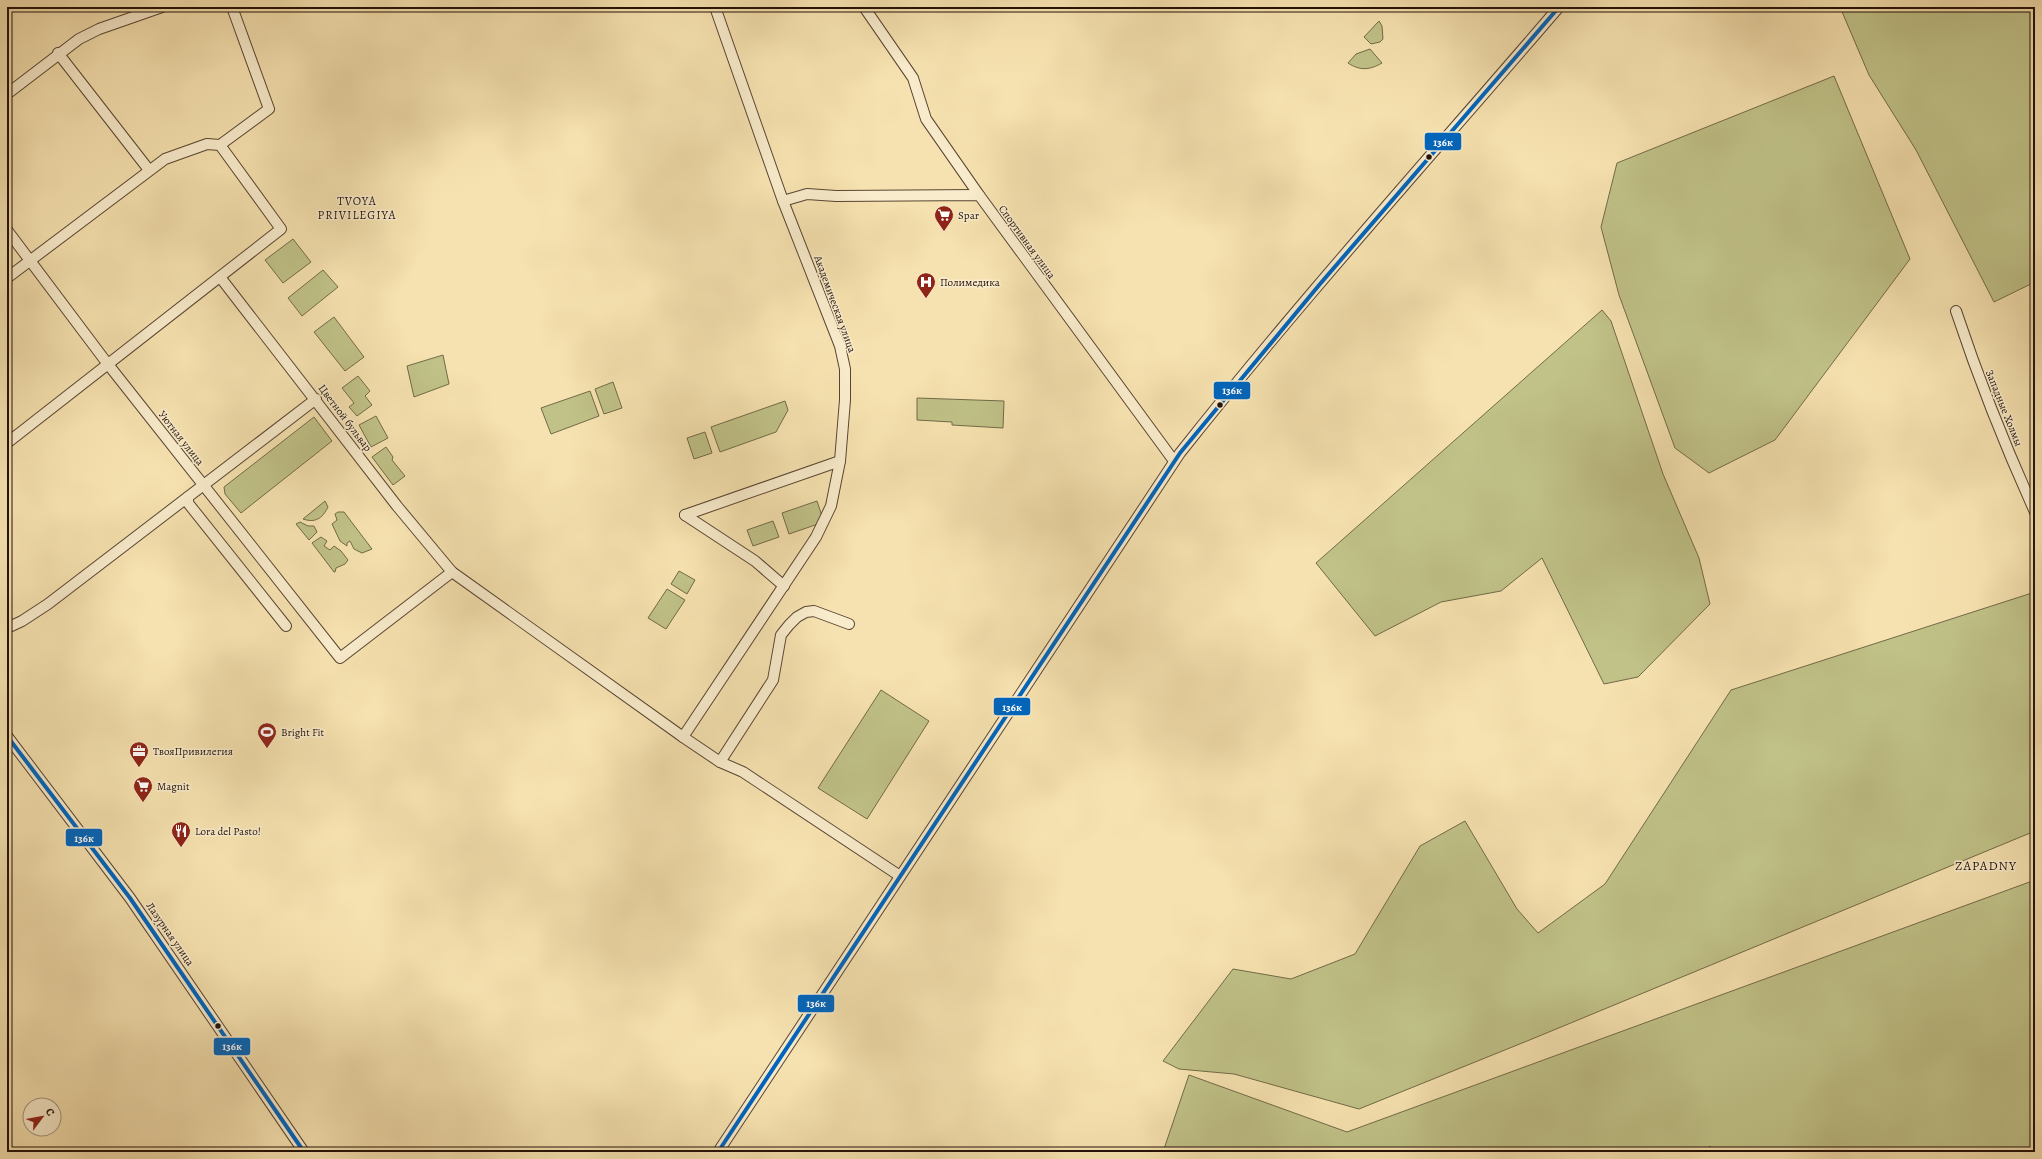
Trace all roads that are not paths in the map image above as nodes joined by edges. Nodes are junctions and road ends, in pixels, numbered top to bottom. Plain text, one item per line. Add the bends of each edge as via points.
1 (162, 7) edge
2 (232, 7) edge
3 (715, 7) edge
4 (864, 7) edge
5 (1559, 7) edge
6 (58, 54) junction
7 (7, 94) edge
8 (220, 145) junction
9 (150, 170) junction
10 (978, 194) junction
11 (783, 201) junction
12 (7, 230) edge
13 (31, 261) junction
14 (220, 277) junction
15 (7, 278) edge
16 (1956, 311) dead end
17 (107, 363) junction
18 (316, 399) junction
19 (7, 443) edge
20 (840, 461) junction
21 (1174, 461) junction
22 (204, 486) junction
23 (188, 497) junction
24 (2035, 512) edge
25 (452, 572) junction
26 (784, 586) junction
27 (849, 624) dead end
28 (286, 626) dead end
29 (7, 628) edge
30 (7, 736) edge
31 (683, 737) junction
32 (720, 762) junction
33 (900, 876) junction
34 (304, 1152) edge
35 (718, 1152) edge

1 - 6 street via 99,29
2 - 8 street via 269,109
3 - 11 street, Академическая улица
4 - 10 street, Спортивная улица via 914,78 926,119
5 - 21 street via 1301,304
6 - 7 street
6 - 9 street
8 - 9 street via 207,144 172,156
8 - 14 street via 281,230
9 - 13 street
10 - 11 street via 807,194
10 - 21 street, Спортивная улица
11 - 20 street, Академическая улица via 843,357 844,400
12 - 13 street, Уютная улица
13 - 15 street
13 - 17 street, Уютная улица
14 - 17 street
14 - 18 street, Цветной бульвар
16 - 24 street, Западные Холмы via 1978,378
17 - 19 street
17 - 22 street, Уютная улица
18 - 22 street
18 - 25 street, Цветной бульвар via 397,506
20 - 26 street, Академическая улица via 831,506 816,537
20 - 26 street via 685,515 755,561
21 - 33 street
22 - 23 street
22 - 25 street, Уютная улица via 340,658
23 - 28 street via 188,503
23 - 29 street via 48,604 22,622
25 - 31 street, Цветной бульвар
26 - 31 street, Академическая улица
27 - 32 street via 814,611 797,616 781,635 773,680
30 - 34 street, Лазурная улица via 130,898
31 - 32 street, Цветной бульвар
32 - 33 street, Цветной бульвар via 743,772
33 - 35 street

